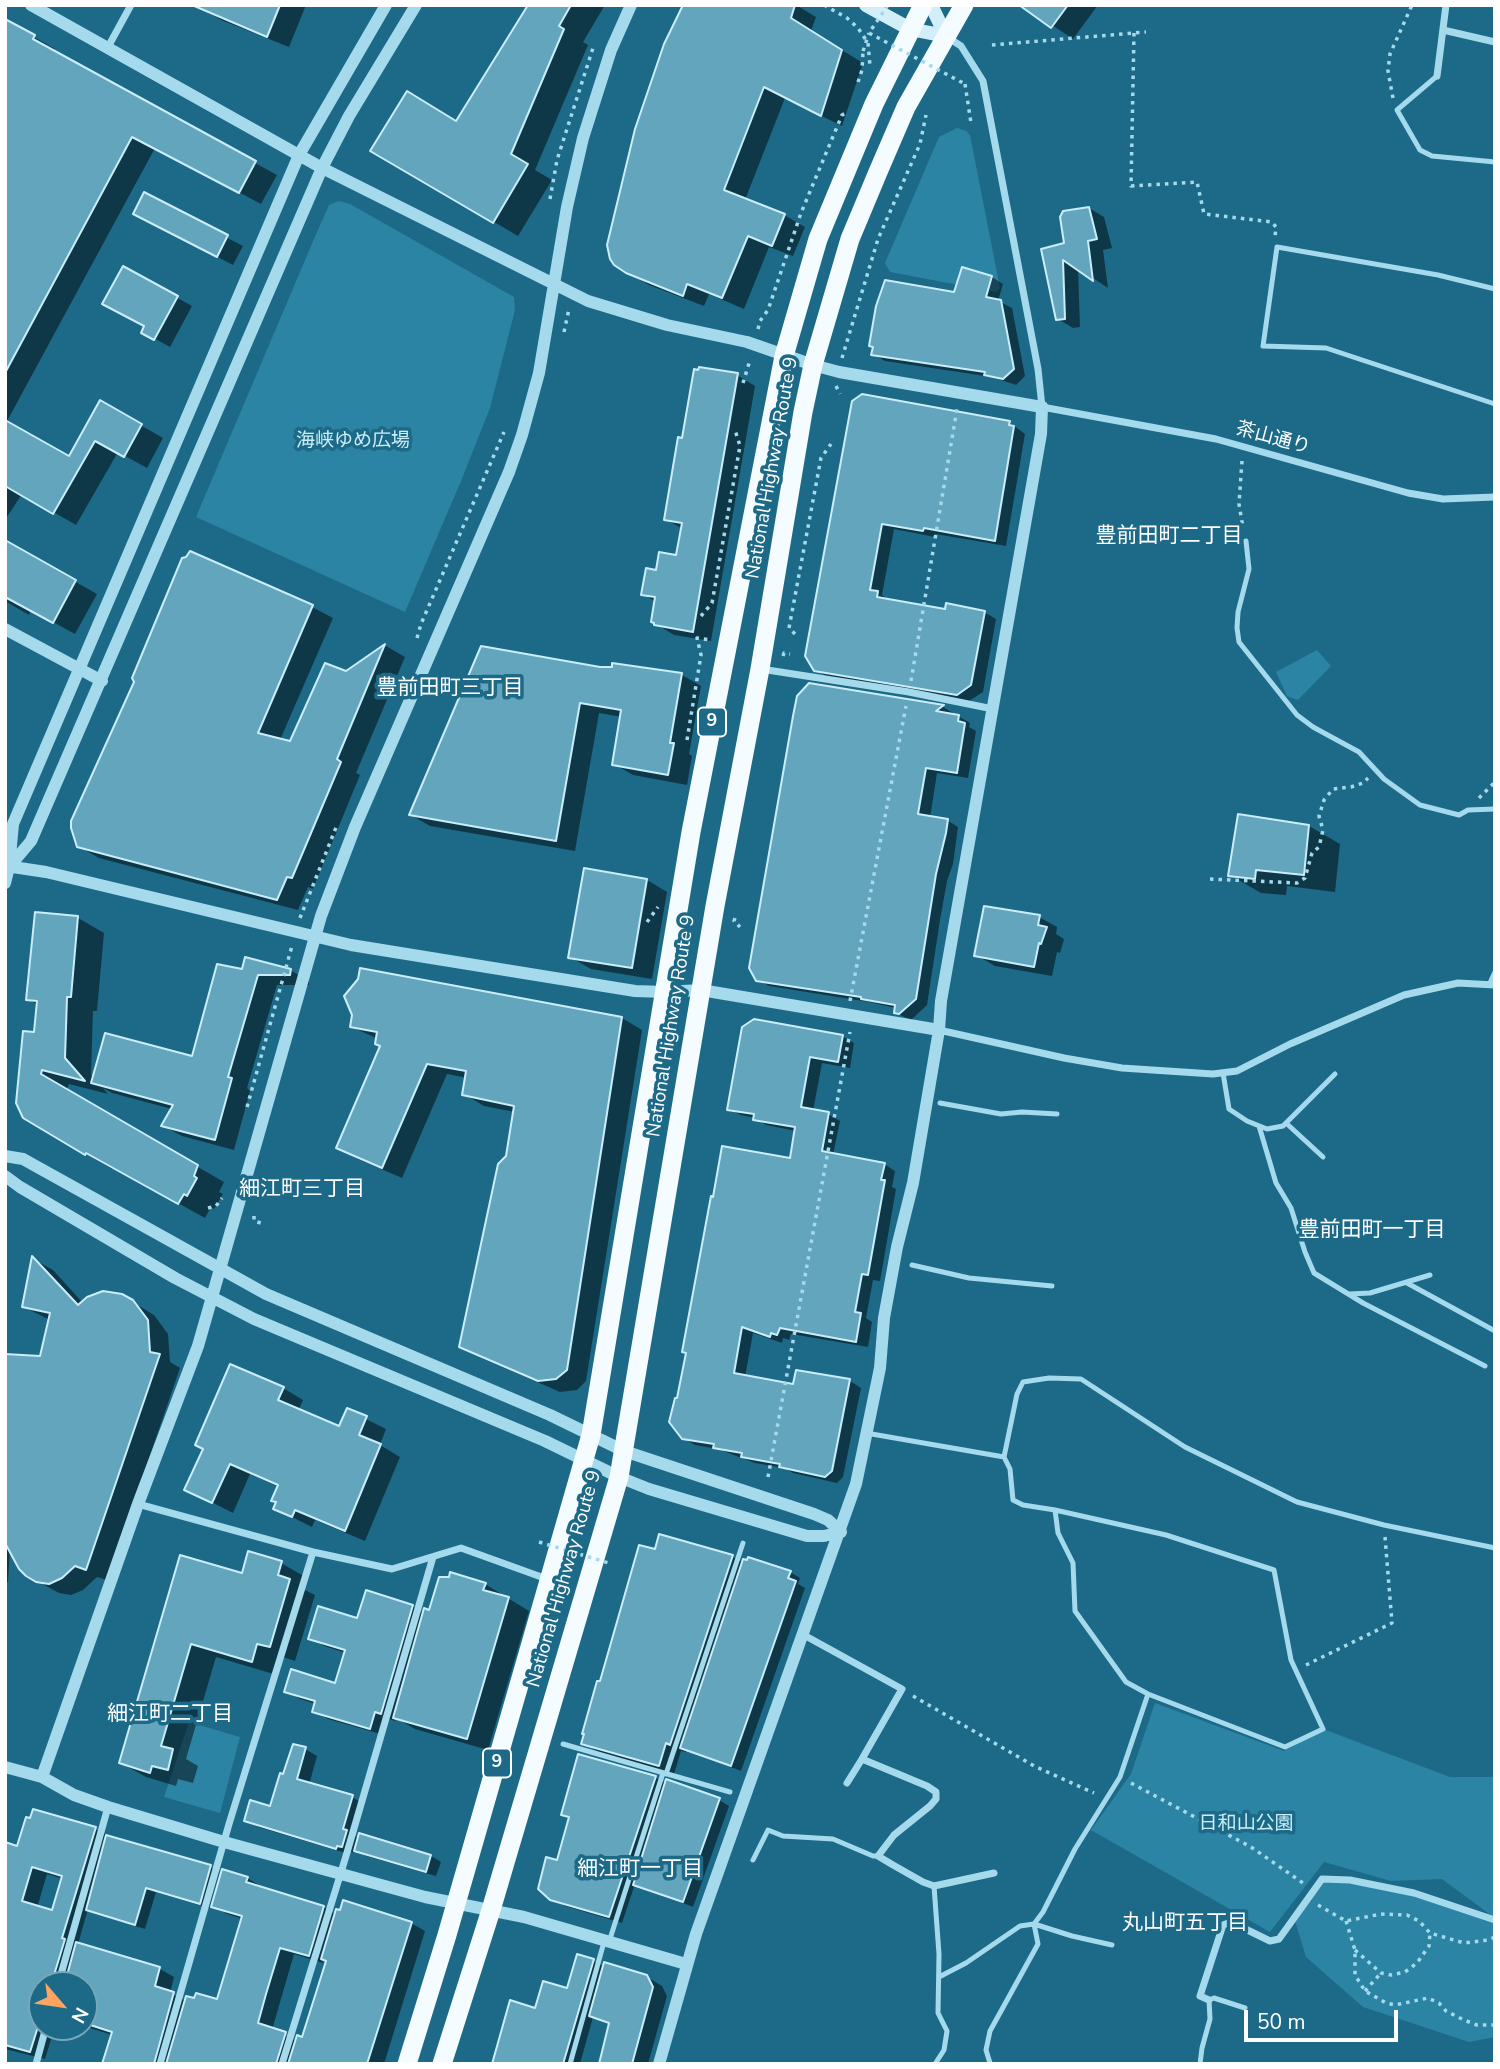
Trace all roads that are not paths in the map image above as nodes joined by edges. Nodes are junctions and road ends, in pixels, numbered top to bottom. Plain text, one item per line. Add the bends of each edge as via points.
1 (31, 5) edge
2 (131, 5) edge
3 (386, 5) edge
4 (416, 5) edge
5 (631, 5) edge
6 (866, 5) edge
7 (923, 5) edge
8 (931, 5) edge
9 (964, 5) edge
10 (1446, 5) edge
11 (910, 29) junction
12 (1443, 30) junction
13 (946, 36) junction
14 (1495, 42) edge
15 (108, 47) junction
16 (1437, 76) joint
17 (299, 155) junction
18 (1495, 162) edge
19 (322, 168) junction
20 (555, 285) junction
21 (1495, 289) edge
22 (784, 356) junction
23 (813, 365) junction
24 (1495, 404) edge
25 (1042, 407) junction
26 (1495, 497) edge
27 (1245, 541) road end
28 (5, 629) edge
29 (79, 669) junction
30 (760, 669) junction
31 (102, 681) junction
32 (993, 709) junction
33 (1495, 809) edge
34 (7, 866) edge
35 (5, 883) edge
36 (314, 937) junction
37 (1495, 972) edge
38 (1492, 985) edge
39 (701, 990) junction
40 (665, 992) junction
41 (939, 1030) junction
42 (1223, 1073) junction
43 (1335, 1074) dead end
44 (940, 1103) dead end
45 (1057, 1114) dead end
46 (1286, 1123) junction
47 (1259, 1126) junction
48 (5, 1156) edge
49 (1323, 1157) dead end
50 (5, 1176) edge
51 (912, 1265) dead end
52 (220, 1269) junction
53 (1430, 1275) dead end
54 (1407, 1283) junction
55 (1052, 1286) dead end
56 (1347, 1294) junction
57 (212, 1298) junction
58 (1495, 1331) edge
59 (1485, 1366) dead end
60 (865, 1433) junction
61 (591, 1435) junction
62 (624, 1451) junction
63 (1004, 1457) junction
64 (584, 1461) junction
65 (619, 1477) junction
66 (138, 1504) junction
67 (1055, 1510) junction
68 (841, 1532) junction
69 (743, 1543) dead end
70 (1495, 1548) edge
71 (313, 1552) junction
72 (433, 1557) junction
73 (550, 1580) junction
74 (801, 1634) junction
75 (1148, 1694) junction
76 (563, 1744) dead end
77 (862, 1759) junction
78 (5, 1766) edge
79 (665, 1773) junction
80 (41, 1777) junction
81 (847, 1783) dead end
82 (730, 1792) dead end
83 (108, 1807) junction
84 (224, 1842) junction
85 (878, 1856) junction
86 (754, 1860) dead end
87 (994, 1872) dead end
88 (341, 1874) junction
89 (934, 1886) junction
90 (456, 1902) junction
91 (491, 1910) junction
92 (1495, 1920) edge
93 (1034, 1924) junction
94 (607, 1941) junction
95 (1112, 1945) dead end
96 (686, 1964) junction
97 (62, 1971) edge
98 (939, 1977) junction
99 (1209, 2000) junction
100 (1245, 2008) dead end
101 (42, 2041) edge
102 (990, 2063) edge
103 (36, 2064) edge
104 (160, 2064) edge
105 (282, 2064) edge
106 (407, 2064) edge
107 (442, 2064) edge
108 (569, 2064) edge
109 (659, 2064) edge
110 (935, 2064) edge
111 (1200, 2064) edge

1 - 15 street
2 - 15 street
3 - 17 street
4 - 19 street
5 - 20 street via 611,50 583,138
6 - 11 main road
7 - 11 highway, National Highway Route 9 / 9
8 - 13 main road
9 - 13 highway, National Highway Route 9 / 9
10 - 12 street
11 - 13 main road
11 - 22 highway, National Highway Route 9 / 9 via 818,239
12 - 14 street
12 - 16 street
13 - 23 highway, National Highway Route 9 / 9 via 906,107 850,239
13 - 25 street via 961,46 983,81
15 - 17 street
16 - 18 lane via 1397,110 1402,122 1424,154
17 - 19 street
17 - 29 street
19 - 20 street
19 - 31 street
20 - 22 street via 639,318 747,342
20 - 36 street via 539,373 509,472 350,838
21 - 24 lane via 1277,247 1263,346 1326,348
22 - 23 street
22 - 40 highway, National Highway Route 9 / 9 via 691,832
23 - 25 street
23 - 30 highway, National Highway Route 9 / 9
25 - 26 street, 茶山通り via 1216,439 1408,493 1443,499
25 - 32 street
27 - 33 lane via 1249,569 1238,612 1239,642 1297,715 1359,752 1384,779 1420,805 1459,815
28 - 29 street
29 - 31 street
29 - 34 street via 13,824
30 - 32 street
30 - 39 highway, National Highway Route 9 / 9
31 - 34 street via 31,841
32 - 41 street
34 - 35 street
34 - 36 street
36 - 40 street via 635,991
36 - 52 street
37 - 38 lane
38 - 42 street via 1458,983 1404,995 1290,1044 1258,1063
39 - 40 street
39 - 41 street
39 - 62 highway, National Highway Route 9 / 9
40 - 61 highway, National Highway Route 9 / 9
41 - 42 street via 1122,1068
41 - 60 street
42 - 47 lane via 1228,1109
43 - 46 lane
44 - 45 lane via 1001,1114
46 - 47 lane via 1275,1129
46 - 49 lane
47 - 56 lane via 1276,1183 1291,1208 1314,1273
48 - 52 street via 23,1158
50 - 57 street
51 - 55 lane via 969,1278
52 - 57 street
52 - 61 street via 266,1294
53 - 54 lane
54 - 56 lane
54 - 58 lane
56 - 59 lane
57 - 64 street
57 - 66 street
60 - 63 lane
60 - 68 street
61 - 62 street
61 - 64 highway, National Highway Route 9 / 9
62 - 65 highway, National Highway Route 9 / 9
62 - 68 street via 814,1514
63 - 67 lane via 1013,1500
63 - 70 lane via 1023,1382 1081,1379 1185,1447 1297,1502
64 - 65 street
64 - 73 highway, National Highway Route 9 / 9
65 - 68 street via 807,1536
65 - 91 highway, National Highway Route 9 / 9
66 - 71 street
66 - 80 street
67 - 75 lane via 1058,1533 1073,1563 1075,1611 1126,1682
67 - 75 lane via 1166,1535 1274,1570 1291,1660 1323,1729 1285,1747
68 - 74 street
69 - 79 lane
71 - 72 street via 392,1569
71 - 84 street
72 - 73 street via 461,1548
72 - 88 street
73 - 90 highway, National Highway Route 9 / 9
74 - 77 street via 902,1689
74 - 96 street
75 - 93 lane via 1120,1777
76 - 79 lane
77 - 81 street
77 - 85 street via 936,1792 936,1799 894,1835
78 - 80 street
79 - 82 lane
79 - 94 lane
80 - 83 street
83 - 84 street
83 - 97 street
84 - 88 street
84 - 104 street
85 - 86 lane via 833,1839 783,1836 768,1830
85 - 89 street
87 - 89 street
88 - 90 street
88 - 105 street
89 - 98 lane
90 - 91 street
90 - 106 highway, National Highway Route 9 / 9
91 - 94 street
91 - 107 highway, National Highway Route 9 / 9
92 - 99 street via 1414,1893 1322,1879 1279,1939 1270,1941 1231,1922 1223,1924 1200,1996
93 - 95 lane
93 - 98 lane via 1020,1926
93 - 102 lane via 1038,1944 989,2031 986,2050
94 - 96 street
94 - 108 lane
96 - 109 street
98 - 110 lane via 938,2013 947,2031 944,2050
99 - 100 lane
99 - 111 lane via 1210,2019
101 - 103 street

